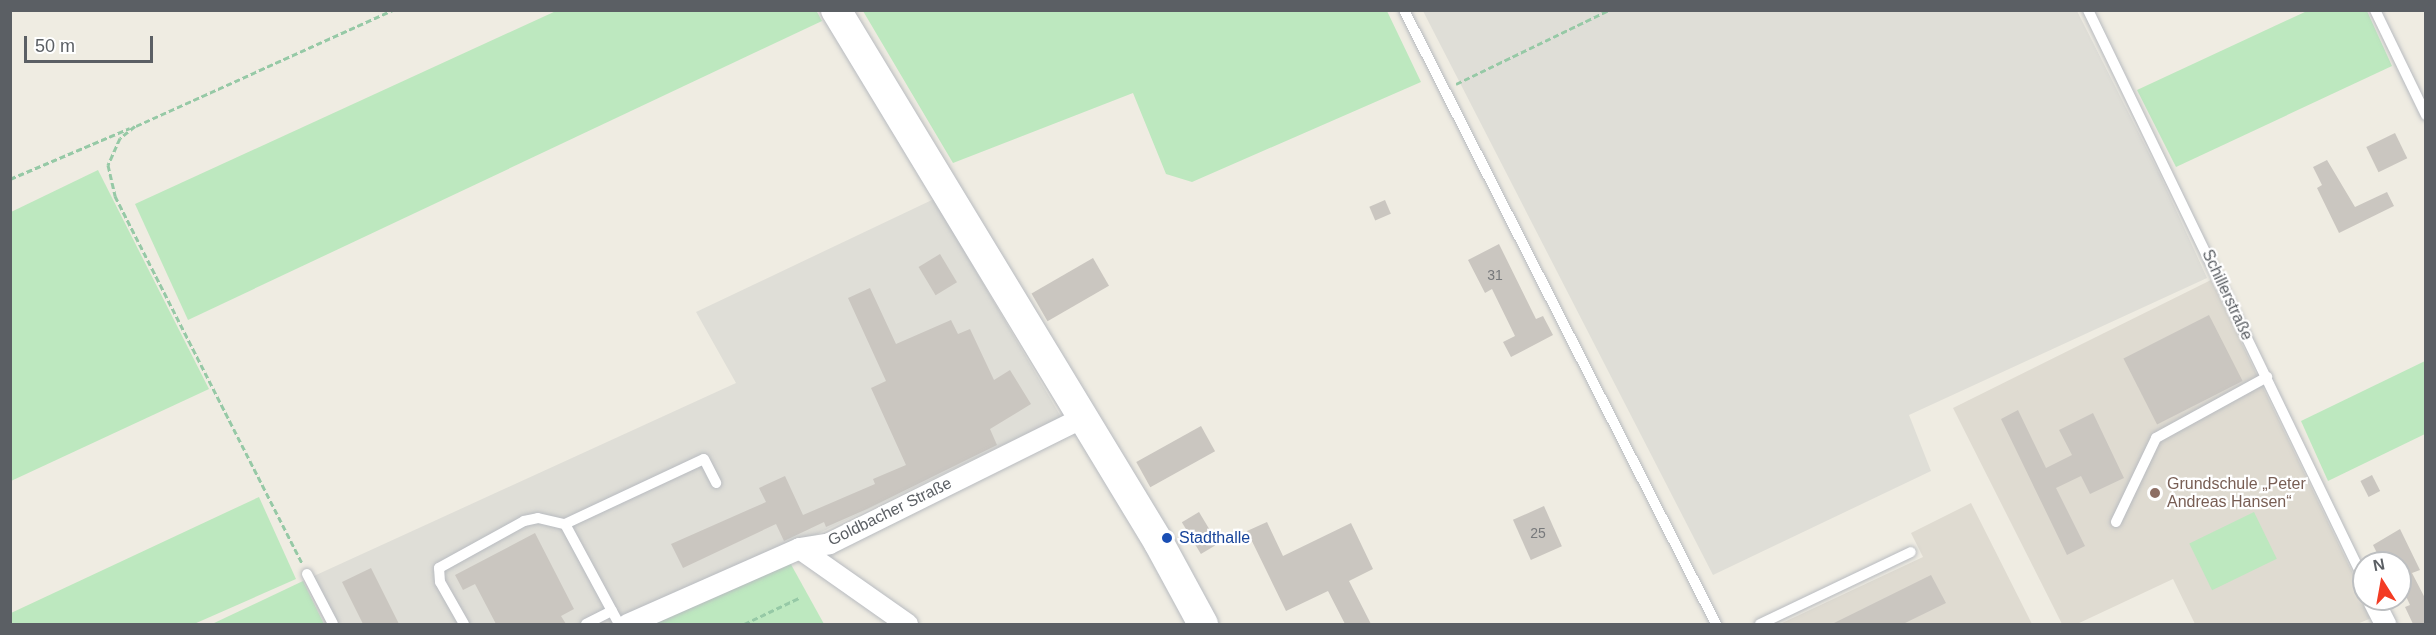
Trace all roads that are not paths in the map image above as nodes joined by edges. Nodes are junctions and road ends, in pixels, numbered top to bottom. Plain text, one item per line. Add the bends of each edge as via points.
1 (836, 10) edge
2 (1404, 10) edge
3 (2088, 10) edge
4 (2375, 10) edge
5 (2426, 115) edge
6 (2267, 377) junction
7 (1083, 417) junction
8 (716, 483) dead end
9 (2116, 522) dead end
10 (565, 524) junction
11 (799, 548) junction
12 (1911, 552) dead end
13 (2352, 555) edge
14 (307, 574) road end
15 (619, 618) edge
16 (333, 624) edge
17 (464, 624) edge
18 (586, 624) edge
19 (619, 624) edge
20 (907, 624) edge
21 (1203, 624) edge
22 (1716, 624) edge
23 (1760, 624) edge

1 - 7 main road
2 - 22 lane
3 - 6 lane, Schillerstraße
4 - 5 lane
6 - 9 lane via 2156,438
6 - 13 lane, Schillerstraße
7 - 11 street, Goldbacher Straße via 829,543
7 - 21 main road
8 - 10 lane via 704,459
10 - 15 lane
10 - 17 lane via 551,518 524,521 442,564 440,582
11 - 15 street, Goldbacher Straße
11 - 20 street
12 - 23 lane
14 - 16 lane
15 - 18 lane
15 - 19 lane

